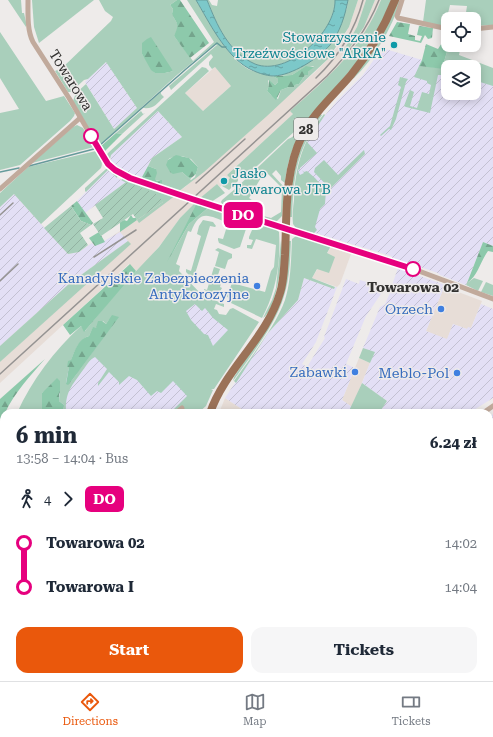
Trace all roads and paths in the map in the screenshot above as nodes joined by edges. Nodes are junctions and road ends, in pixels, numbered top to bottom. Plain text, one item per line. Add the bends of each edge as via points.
1 (28, 0) edge
2 (395, 0) edge
3 (402, 0) edge
4 (441, 27) edge
5 (493, 27) edge
6 (481, 28) edge
7 (80, 118) junction
8 (0, 189) edge
9 (286, 229) junction
10 (493, 299) edge
11 (212, 409) edge

1 - 7 street, Towarowa via 30,35
2 - 9 main road, 28 via 383,29 369,51 315,115 302,135 289,175
3 - 4 street via 396,16 398,18
5 - 6 street
7 - 8 street
7 - 9 street, Towarowa via 105,160 122,174
9 - 10 street, Towarowa via 394,262
9 - 11 main road, 28 via 282,283 276,303

